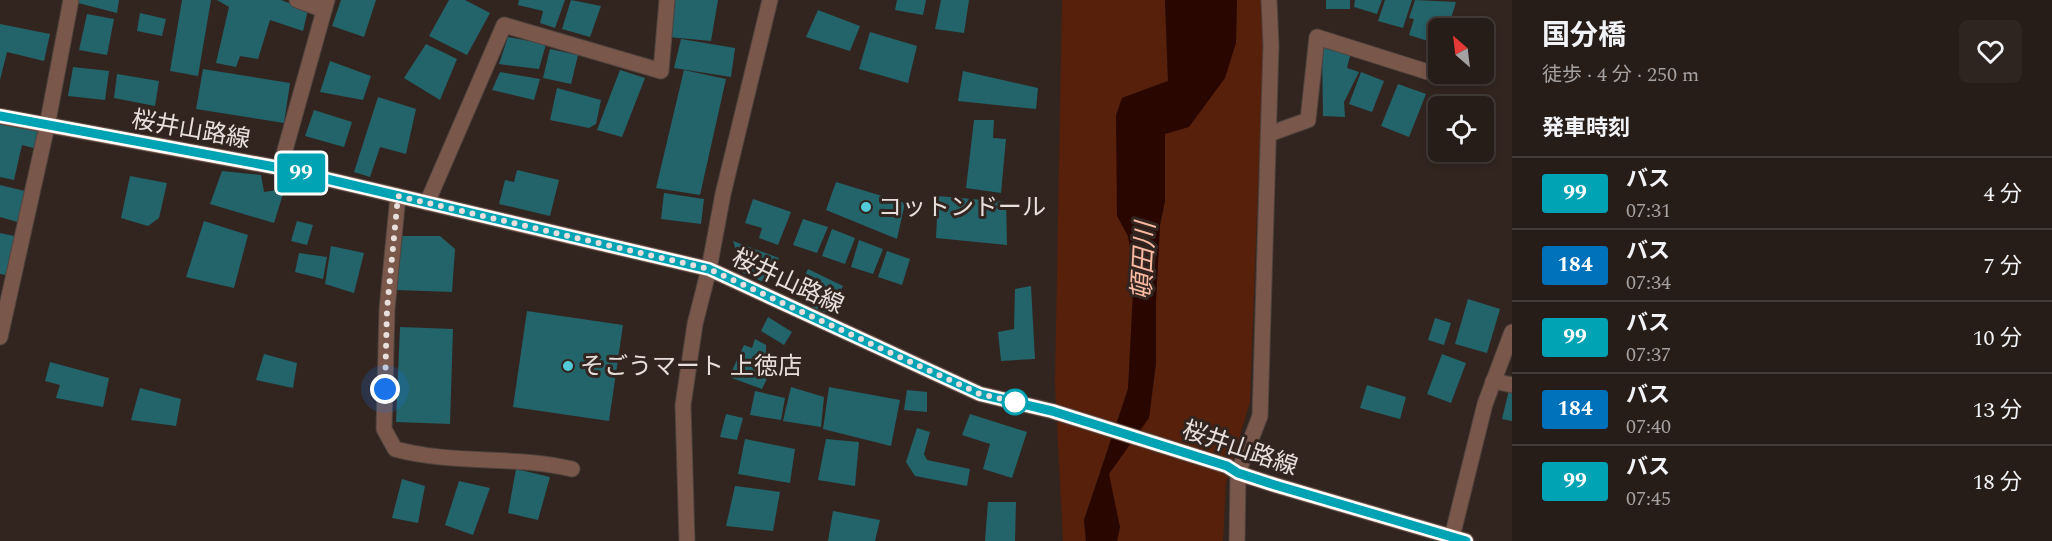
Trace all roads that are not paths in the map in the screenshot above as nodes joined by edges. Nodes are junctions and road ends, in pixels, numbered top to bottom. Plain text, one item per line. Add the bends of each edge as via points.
1 (71, 0) edge
2 (297, 0) edge
3 (667, 0) edge
4 (770, 0) edge
5 (1269, 0) edge
6 (326, 5) edge
7 (1428, 72) dead end
8 (0, 116) edge
9 (47, 126) junction
10 (1269, 134) junction
11 (280, 168) junction
12 (398, 196) junction
13 (427, 203) junction
14 (709, 269) junction
15 (5, 291) edge
16 (1512, 332) edge
17 (0, 337) edge
18 (1493, 381) junction
19 (1512, 385) edge
20 (573, 469) dead end
21 (1233, 470) junction
22 (1459, 539) edge
23 (687, 541) edge
24 (1237, 541) edge

1 - 9 street
2 - 6 street
3 - 13 street via 661,71 504,25
4 - 14 street
5 - 10 street
6 - 11 street
7 - 10 street via 1317,37 1308,120
8 - 9 main road, 桜井山路線
9 - 11 main road, 桜井山路線
9 - 15 street
10 - 21 street via 1260,416
11 - 12 main road, 桜井山路線
12 - 13 main road, 桜井山路線
12 - 20 street via 387,309 384,429 395,449 424,457 546,463
13 - 14 main road, 桜井山路線
14 - 21 main road, 桜井山路線 via 980,394 1052,411
14 - 23 street via 695,324 683,405
15 - 17 street
16 - 18 street
18 - 19 street
18 - 22 street
21 - 22 main road, 桜井山路線
21 - 24 street

